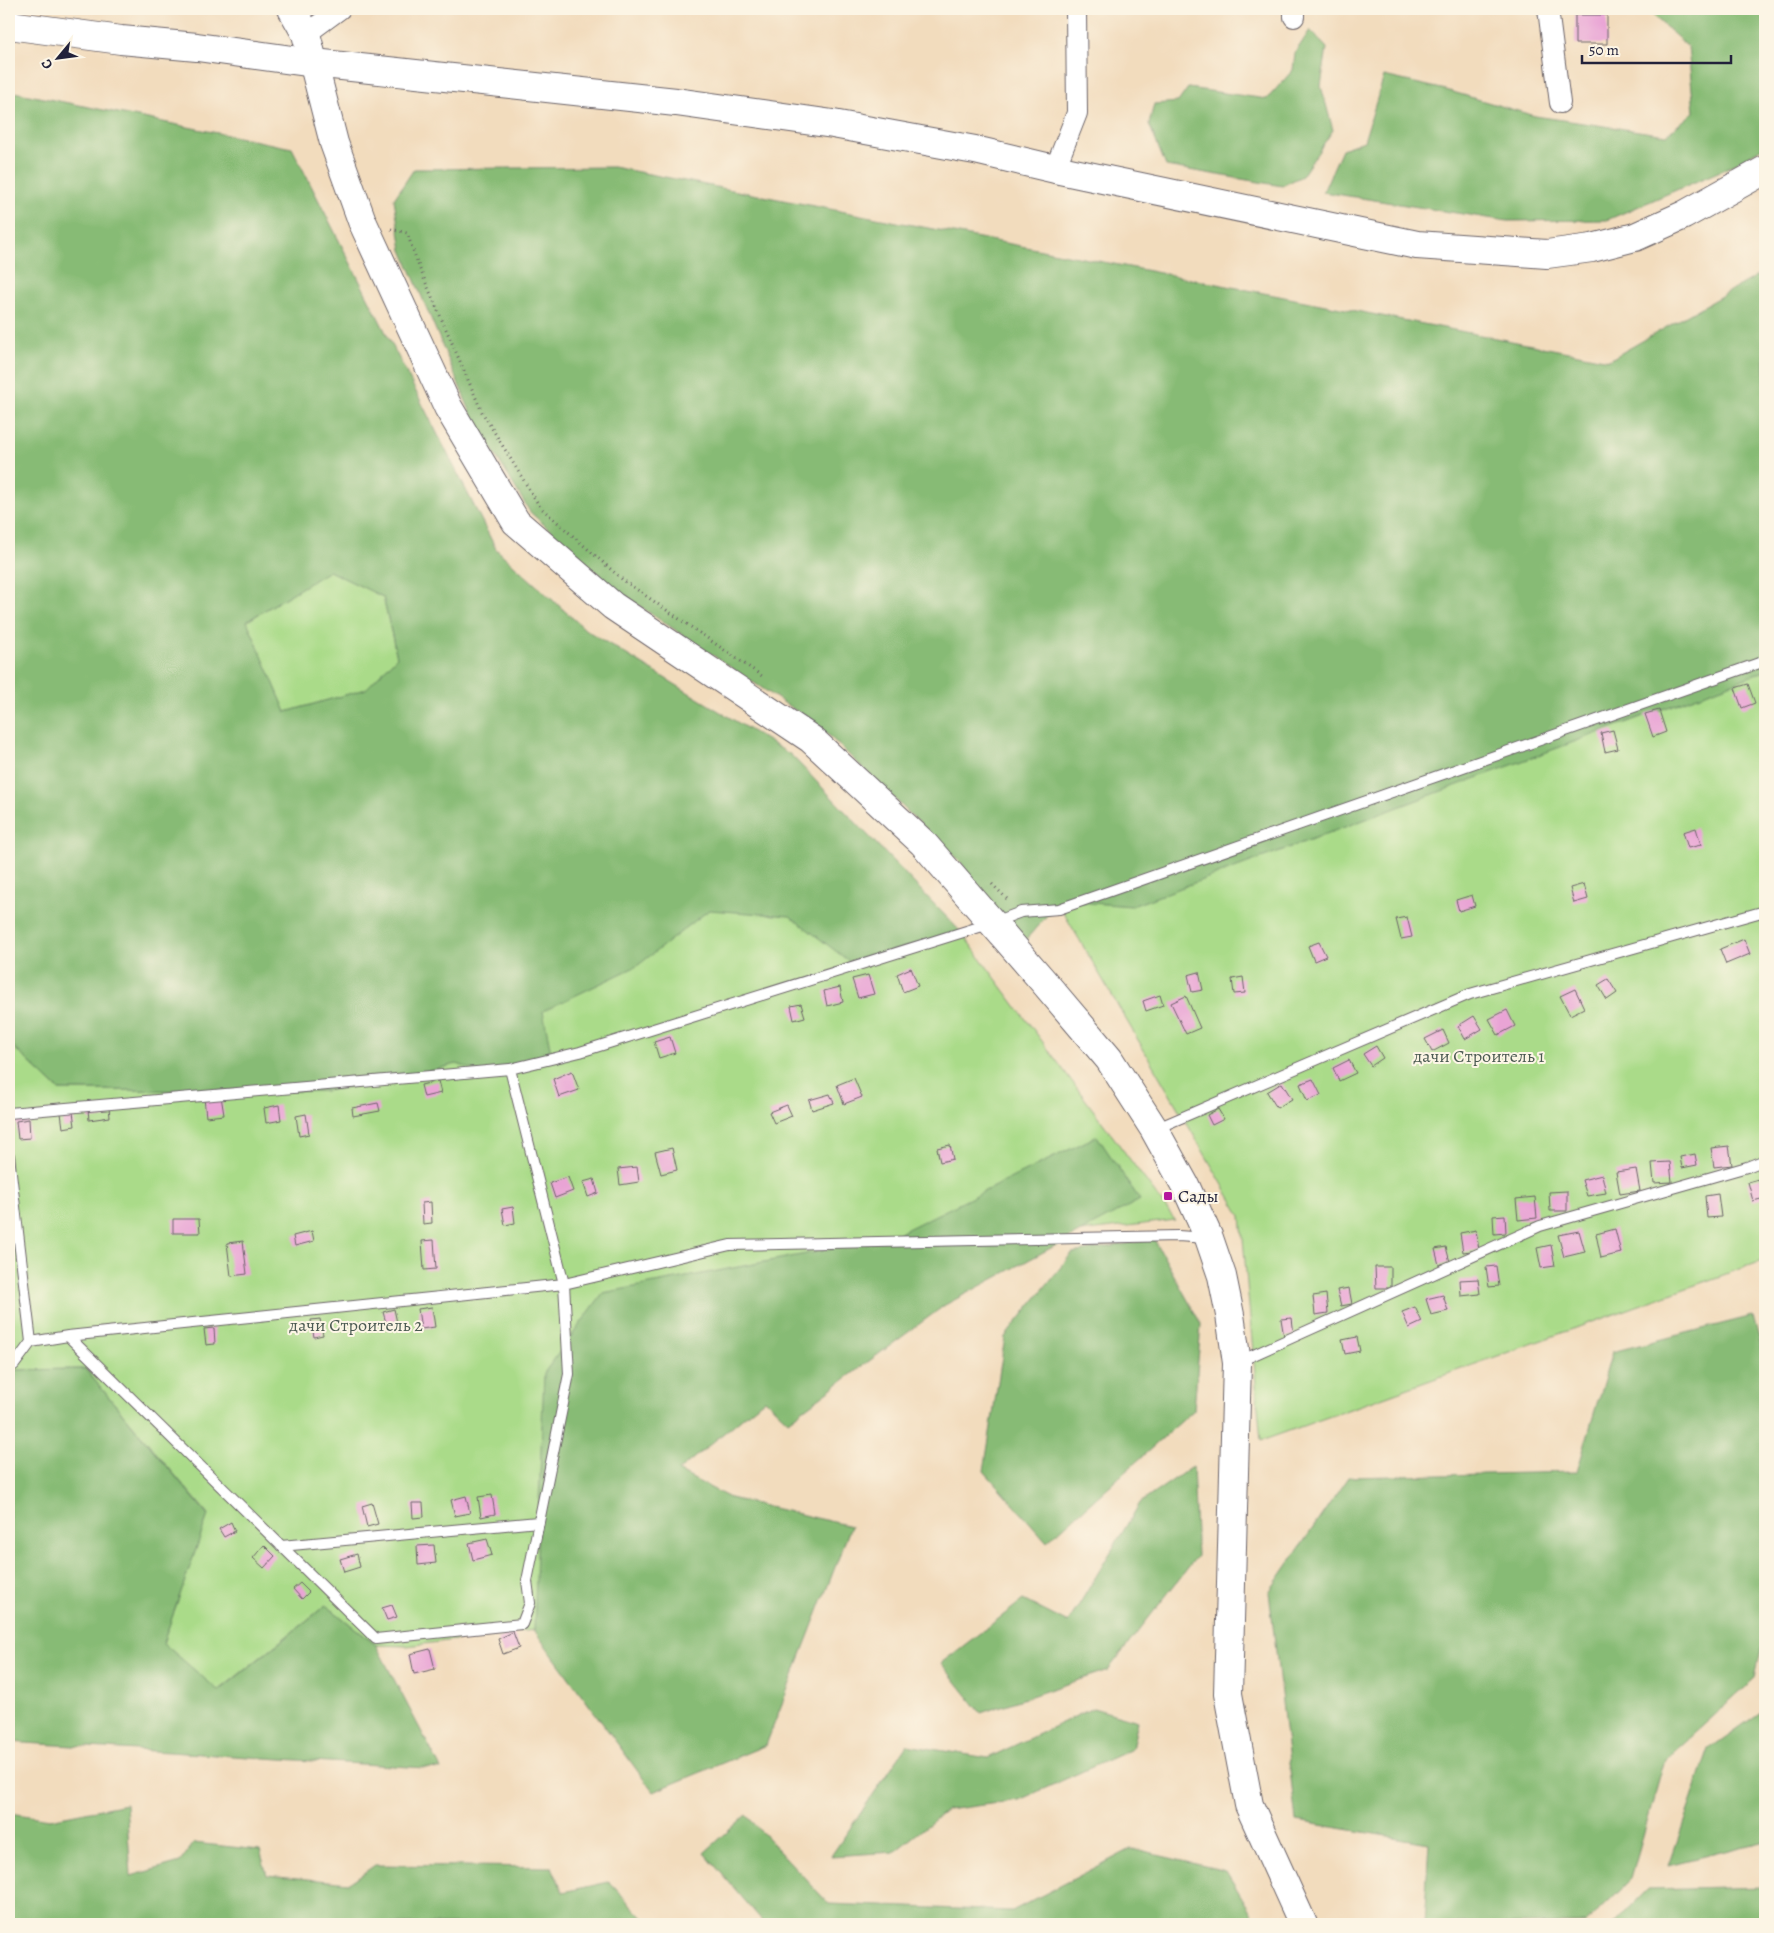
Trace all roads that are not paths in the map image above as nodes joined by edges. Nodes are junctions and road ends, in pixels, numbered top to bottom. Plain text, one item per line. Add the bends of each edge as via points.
1 (292, 9) edge
2 (340, 9) edge
3 (1076, 9) edge
4 (1548, 9) edge
5 (9, 24) edge
6 (306, 34) junction
7 (314, 63) junction
8 (1560, 103) dead end
9 (1055, 169) junction
10 (1765, 170) edge
11 (1765, 661) edge
12 (1765, 911) edge
13 (992, 923) junction
14 (510, 1069) junction
15 (9, 1113) edge
16 (1154, 1130) junction
17 (9, 1156) edge
18 (1765, 1160) edge
19 (1210, 1238) junction
20 (564, 1284) junction
21 (68, 1336) junction
22 (31, 1342) junction
23 (1237, 1363) junction
24 (9, 1365) edge
25 (538, 1522) junction
26 (281, 1546) junction
27 (1303, 1924) edge

1 - 6 main road
2 - 6 street
3 - 9 street via 1077,113
4 - 8 street
5 - 7 main road
6 - 7 main road
7 - 9 main road via 676,102 833,124 975,150
7 - 13 main road via 334,143 362,220 448,407 516,522 612,606 811,739 923,843
9 - 10 main road via 1417,245 1547,254 1592,248 1635,237 1684,215
11 - 13 lane via 1060,909 1020,912
12 - 16 lane via 1470,994
13 - 14 lane via 580,1052
13 - 16 main road via 1109,1059
14 - 15 lane
14 - 20 lane
16 - 19 main road via 1186,1185
17 - 22 lane
18 - 23 lane via 1540,1226
19 - 20 lane via 730,1245
19 - 23 main road via 1222,1276
20 - 21 lane
20 - 25 lane via 569,1374
21 - 22 lane
21 - 26 lane
22 - 24 lane via 14,1365
23 - 27 main road via 1228,1694 1250,1805
25 - 26 lane
25 - 26 lane via 527,1581 530,1603 522,1624 376,1640

